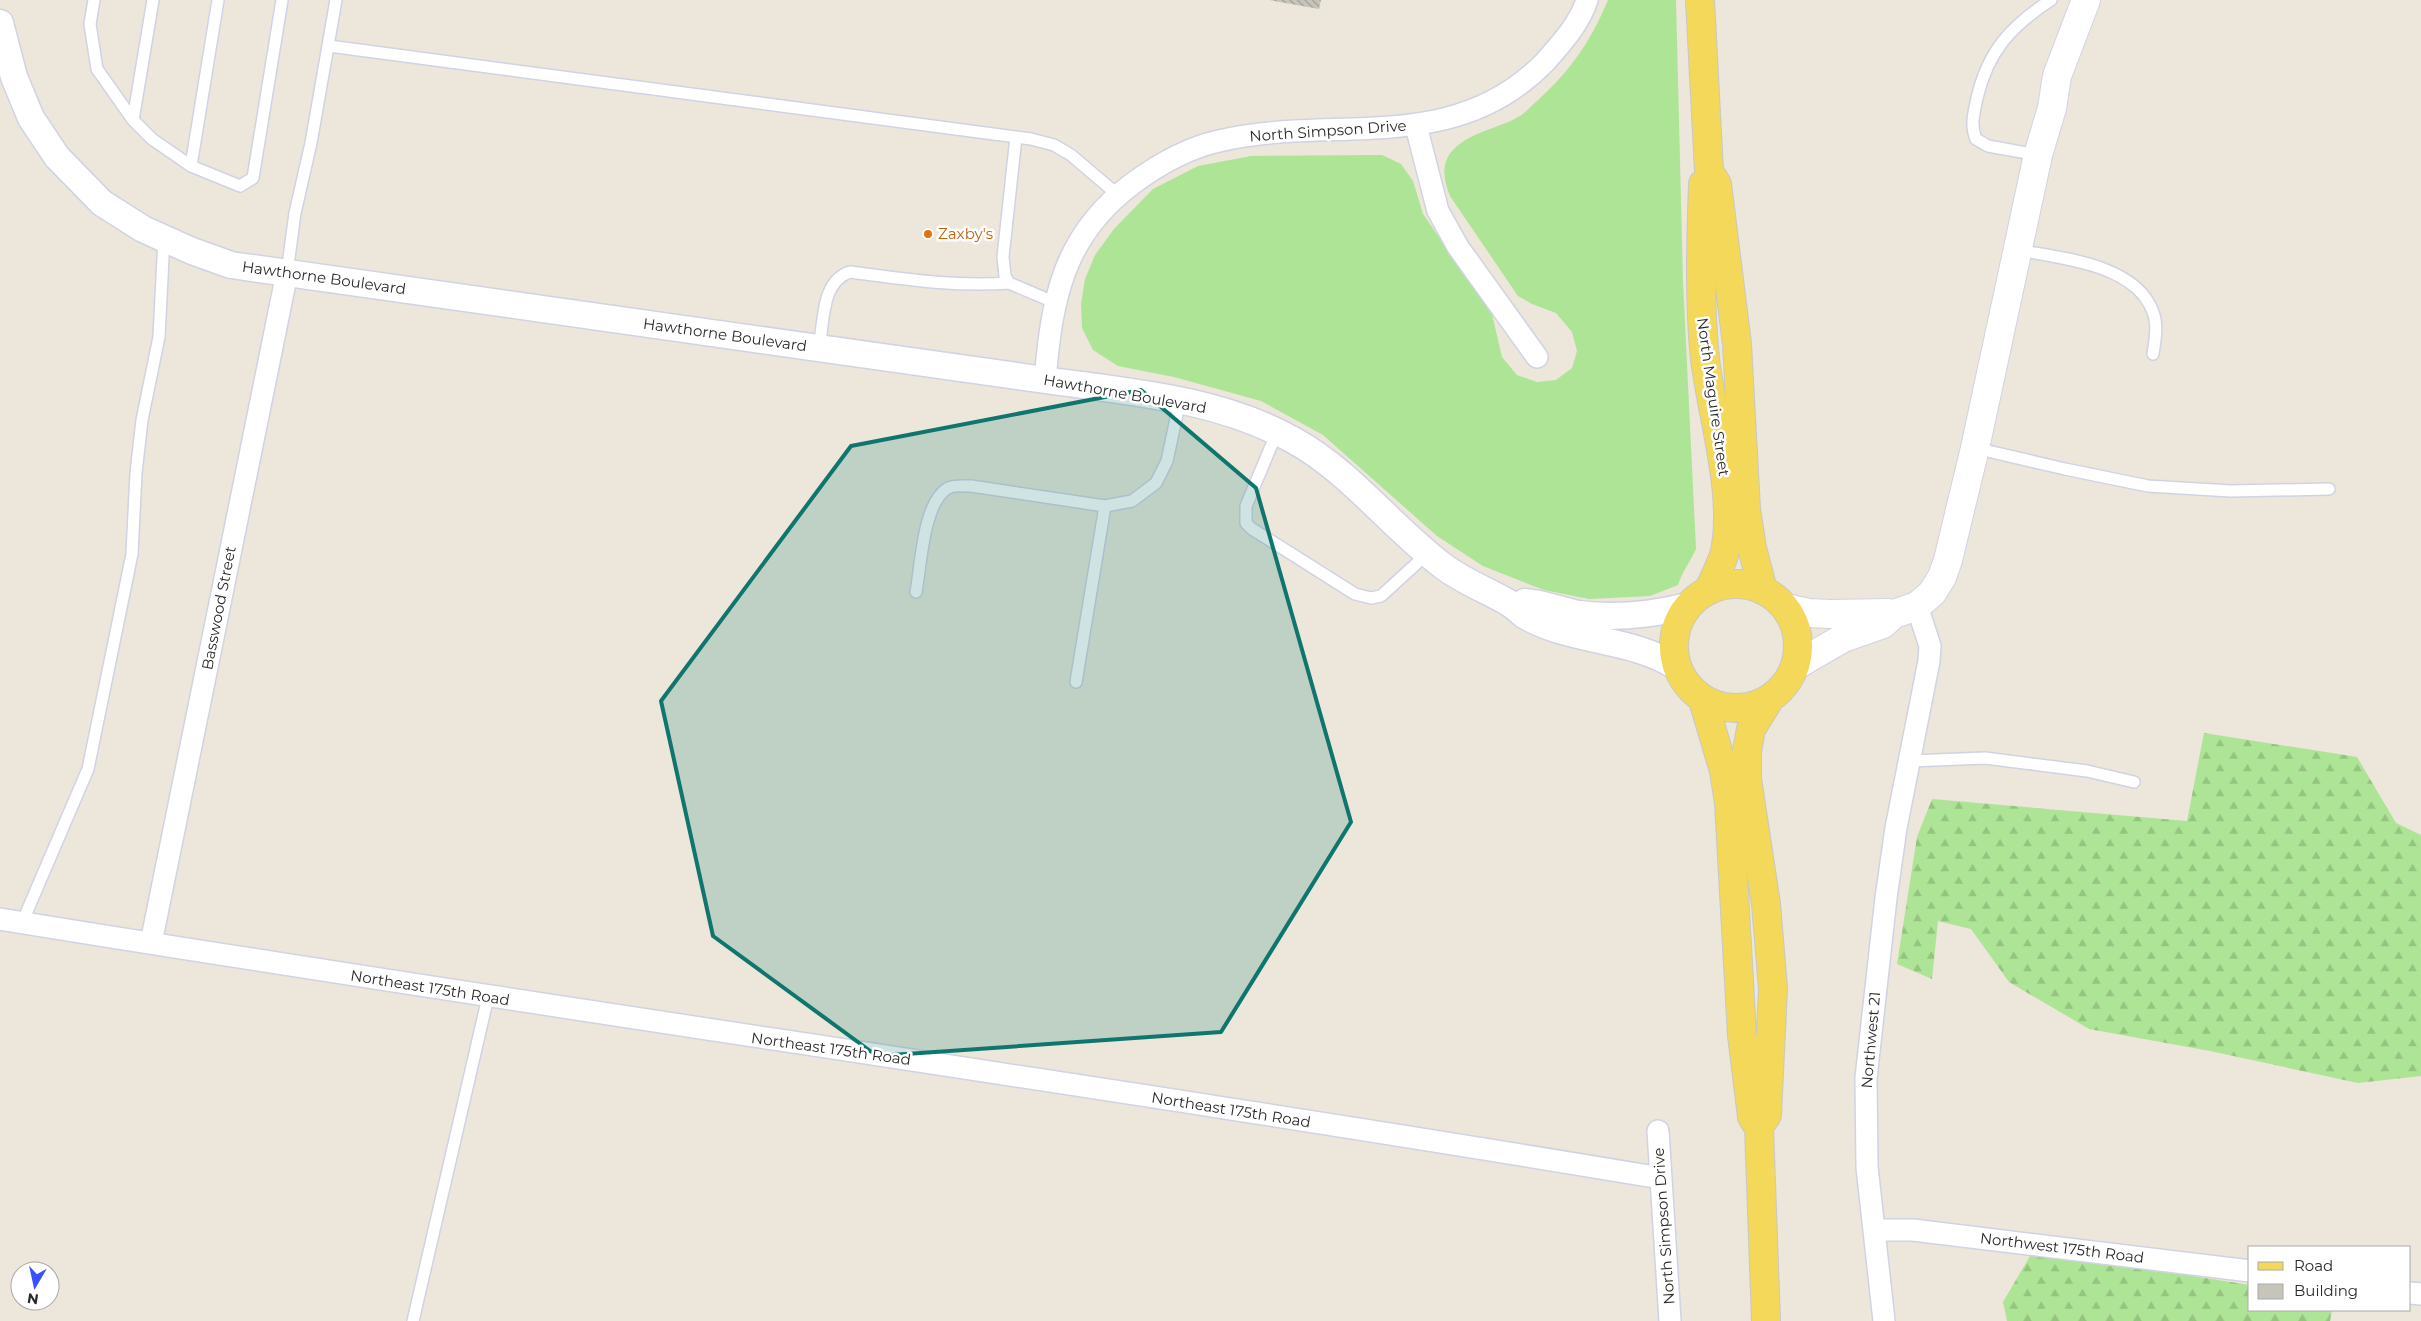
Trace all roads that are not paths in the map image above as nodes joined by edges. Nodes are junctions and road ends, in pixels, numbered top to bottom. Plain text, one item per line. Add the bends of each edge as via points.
1 (94, 0) edge
2 (154, 0) edge
3 (218, 0) edge
4 (282, 0) edge
5 (336, 0) edge
6 (1587, 0) edge
7 (1700, 0) edge
8 (2051, 0) edge
9 (2086, 0) edge
10 (0, 23) edge
11 (329, 46) junction
12 (133, 120) junction
13 (1416, 126) junction
14 (1016, 137) junction
15 (2038, 155) junction
16 (191, 166) junction
17 (1709, 172) junction
18 (1118, 195) junction
19 (164, 238) junction
20 (2017, 250) junction
21 (287, 273) junction
22 (1009, 283) junction
23 (1056, 303) junction
24 (819, 348) junction
25 (2153, 354) dead end
26 (1537, 357) dead end
27 (1045, 380) junction
28 (1180, 400) junction
29 (1277, 432) junction
30 (1975, 448) junction
31 (2329, 489) dead end
32 (1105, 506) junction
33 (1428, 553) junction
34 (1709, 590) junction
35 (1763, 590) junction
36 (916, 592) dead end
37 (1510, 604) junction
38 (1687, 606) junction
39 (1786, 608) junction
40 (1906, 610) junction
41 (1795, 666) junction
42 (1677, 667) junction
43 (1076, 682) dead end
44 (1704, 700) junction
45 (1769, 700) junction
46 (1910, 760) junction
47 (2134, 782) dead end
48 (0, 919) edge
49 (22, 922) junction
50 (151, 943) junction
51 (488, 997) junction
52 (1759, 1128) junction
53 (1658, 1131) dead end
54 (1661, 1178) junction
55 (1874, 1230) junction
56 (2248, 1271) edge
57 (413, 1321) edge
58 (1670, 1321) edge
59 (1766, 1321) edge
60 (1884, 1321) edge

1 - 12 lane via 90,24 97,69
2 - 12 lane
3 - 16 lane
4 - 16 lane via 253,178 240,186
5 - 11 lane
6 - 13 street, North Simpson Drive via 1584,11 1559,46 1531,75 1497,98 1450,118
7 - 17 main road, North Maguire Street
8 - 15 lane via 2024,17 1992,56 1981,82 1972,120 1976,140 1988,146
9 - 15 main road via 2057,76 2052,108
10 - 19 street, Hawthorne Boulevard via 14,77 31,118 57,157 102,203
11 - 14 lane
11 - 21 lane via 294,213
12 - 16 lane via 152,139
13 - 18 street, North Simpson Drive via 1295,131 1220,141 1186,151 1151,170
13 - 26 street via 1438,211 1458,247
14 - 18 lane via 1054,145
14 - 22 lane via 1003,257
15 - 20 main road
17 - 34 main road, North Maguire Street via 1703,184 1702,317 1727,517 1724,554
17 - 35 main road, North Maguire Street via 1717,184 1737,344 1746,509
18 - 23 street, North Simpson Drive via 1087,226 1072,255
19 - 21 street, Hawthorne Boulevard via 232,265
19 - 49 lane via 159,336 142,420 132,554 88,769
20 - 25 lane via 2082,262 2129,282 2144,295 2153,312 2156,331
20 - 30 main road
21 - 24 street, Hawthorne Boulevard
21 - 50 street, Basswood Street
22 - 23 lane
22 - 24 lane via 975,285 850,272 841,275 829,289
23 - 27 street, North Simpson Drive via 1048,334
24 - 27 street, Hawthorne Boulevard
27 - 28 street, Hawthorne Boulevard
28 - 29 street, Hawthorne Boulevard via 1242,416
28 - 32 lane via 1167,461 1156,482 1132,501
29 - 33 street, Hawthorne Boulevard via 1333,468
29 - 33 lane via 1246,506 1246,523 1252,529 1355,594 1371,598 1381,596
30 - 31 lane via 2148,486 2231,491
30 - 40 main road via 1942,577 1932,593
32 - 36 lane via 970,486 949,487 937,497 930,514
32 - 43 lane
33 - 37 street, Hawthorne Boulevard via 1479,589
34 - 35 main road via 1734,584
34 - 38 main road
35 - 39 main road
37 - 38 street, Hawthorne Boulevard via 1527,602 1605,617 1656,614
37 - 42 street, Hawthorne Boulevard via 1524,615 1547,625 1654,655
38 - 42 main road via 1676,632
39 - 40 main road via 1831,614
39 - 41 main road via 1796,635
40 - 41 main road via 1883,624 1843,638
40 - 46 street, Northwest 21 via 1926,628 1930,646
41 - 45 main road via 1789,681
42 - 44 main road via 1692,690
44 - 45 main road via 1729,708 1757,705
44 - 52 main road via 1724,771 1729,804 1742,1035 1752,1117
45 - 52 main road via 1751,729 1747,751 1747,779 1766,904 1773,988 1767,1115
46 - 47 lane via 1985,758 2087,771
46 - 55 street, Northwest 21 via 1886,898 1866,1078 1867,1167
48 - 49 street, Northeast 175th Road
49 - 50 street, Northeast 175th Road
50 - 51 street, Northeast 175th Road
51 - 54 street, Northeast 175th Road
51 - 57 lane
52 - 59 main road
53 - 54 street, North Simpson Drive
54 - 58 street, North Simpson Drive
55 - 56 street, Northwest 175th Road via 1913,1230
55 - 60 street, Northwest 21

